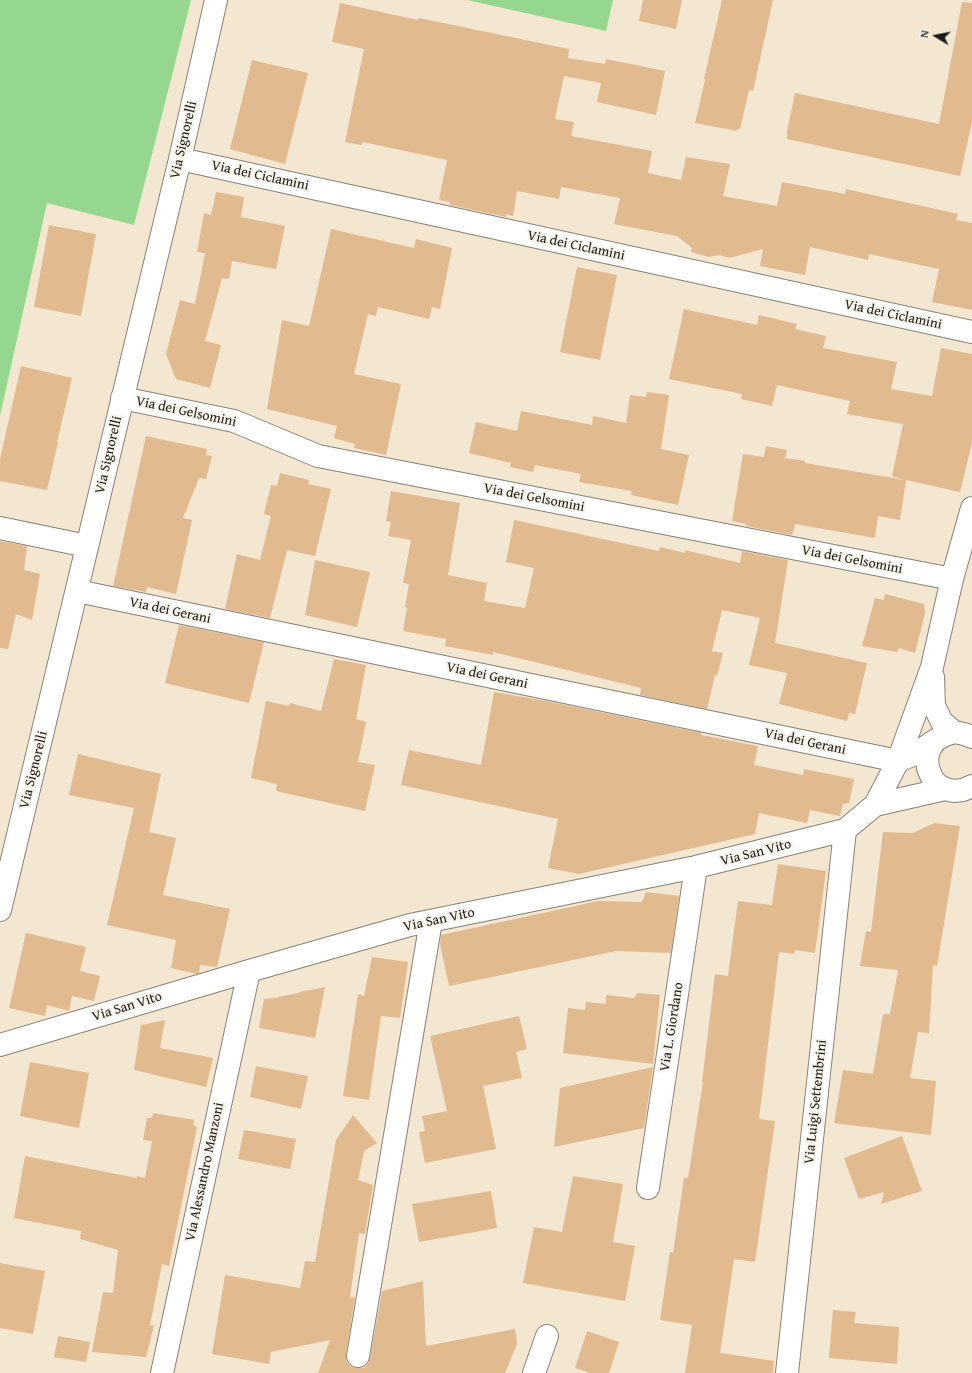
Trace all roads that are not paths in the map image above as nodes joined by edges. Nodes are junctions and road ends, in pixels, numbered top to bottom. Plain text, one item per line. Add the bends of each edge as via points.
1 (216, 0) edge
2 (180, 159) junction
3 (972, 332) edge
4 (122, 398) junction
5 (972, 508) edge
6 (0, 528) edge
7 (87, 546) junction
8 (952, 580) junction
9 (77, 591) junction
10 (932, 667) junction
11 (912, 724) junction
12 (942, 746) edge
13 (898, 761) junction
14 (972, 786) edge
15 (945, 789) junction
16 (876, 804) junction
17 (846, 830) junction
18 (696, 867) junction
19 (0, 910) edge
20 (431, 921) junction
21 (249, 971) junction
22 (0, 1045) edge
23 (648, 1188) dead end
24 (547, 1336) dead end
25 (358, 1356) dead end
26 (162, 1373) edge
27 (534, 1373) edge
28 (787, 1373) edge

1 - 2 street, Via Signorelli
2 - 3 street, Via dei Ciclamini
2 - 4 street, Via Signorelli
4 - 7 street, Via Signorelli
4 - 8 street, Via dei Gelsomini via 234,421 318,456
5 - 8 street, Via San Vito
6 - 7 street
7 - 9 street, Via Signorelli
8 - 10 street, Via San Vito
9 - 13 street, Via dei Gerani
9 - 19 street, Via Signorelli
10 - 11 street, Via San Vito
10 - 12 street, Via San Vito via 934,706 942,722
11 - 12 street
11 - 13 street, Via San Vito
12 - 13 street
12 - 15 street via 932,778
13 - 16 street, Via San Vito
14 - 15 street, Via San Vito via 959,791
15 - 16 street, Via San Vito
16 - 17 street, Via San Vito
17 - 18 street, Via San Vito
17 - 28 street, Via Luigi Settembrini
18 - 20 street, Via San Vito
18 - 23 street, Via L. Giordano
20 - 21 street, Via San Vito
20 - 25 street
21 - 22 street, Via San Vito
21 - 26 street, Via Alessandro Manzoni
24 - 27 street

